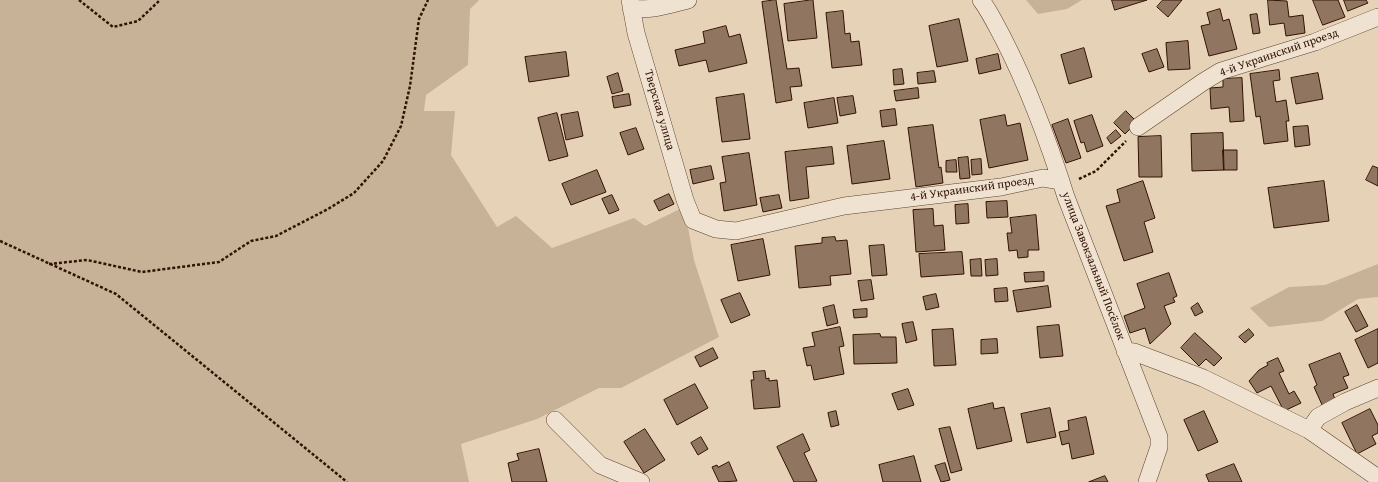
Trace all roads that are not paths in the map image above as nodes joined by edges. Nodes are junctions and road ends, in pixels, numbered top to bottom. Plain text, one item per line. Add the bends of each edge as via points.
1 (688, 0) edge
2 (981, 0) edge
3 (630, 4) edge
4 (1378, 18) edge
5 (1138, 127) road end
6 (1061, 182) junction
7 (693, 220) joint
8 (1125, 351) junction
9 (1378, 388) edge
10 (555, 420) dead end
11 (1309, 430) junction
12 (1378, 478) edge
13 (641, 482) edge
14 (1147, 482) edge

1 - 3 street via 659,8 642,9
2 - 6 street, улица Завокзальный Посёлок via 1018,67 1045,132
3 - 7 street, Тверская улица
4 - 5 street, 4-й Украинский проезд via 1315,42 1221,71
6 - 7 street, 4-й Украинский проезд via 1043,178 1001,187 844,206 736,231 716,229
6 - 8 street, улица Завокзальный Посёлок
8 - 11 street, улица Завокзальный Посёлок via 1204,378
8 - 14 street, улица Завокзальный Посёлок via 1159,437 1159,448
9 - 11 street via 1318,417
10 - 13 street via 600,465
11 - 12 street, улица Завокзальный Посёлок

